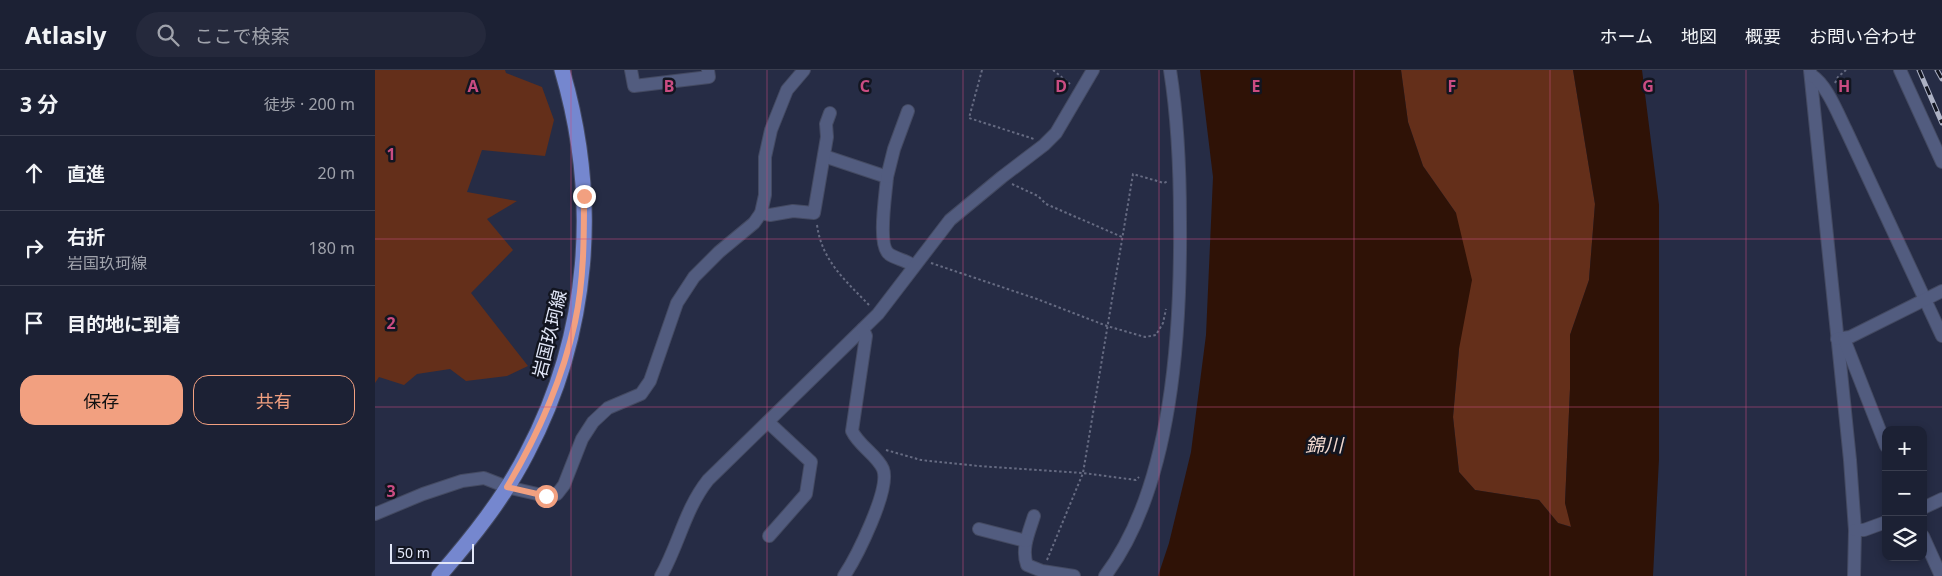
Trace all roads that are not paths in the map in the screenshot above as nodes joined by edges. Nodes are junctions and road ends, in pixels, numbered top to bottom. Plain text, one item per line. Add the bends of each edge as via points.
1 (561, 70) edge
2 (631, 70) edge
3 (708, 70) edge
4 (804, 70) edge
5 (1093, 70) edge
6 (1170, 70) edge
7 (1900, 70) edge
8 (1811, 72) edge
9 (908, 111) dead end
10 (830, 113) dead end
11 (823, 156) junction
12 (1942, 162) edge
13 (887, 177) junction
14 (761, 213) junction
15 (917, 262) junction
16 (1942, 291) edge
17 (1925, 300) junction
18 (863, 329) junction
19 (1942, 336) edge
20 (1840, 339) junction
21 (769, 422) junction
22 (1882, 437) edge
23 (507, 487) junction
24 (1942, 500) edge
25 (1927, 506) edge
26 (375, 514) edge
27 (1034, 516) dead end
28 (1882, 523) edge
29 (979, 529) dead end
30 (1855, 530) junction
31 (769, 536) dead end
32 (1026, 541) junction
33 (1927, 545) edge
34 (439, 576) edge
35 (661, 576) edge
36 (844, 576) edge
37 (1074, 576) edge
38 (1105, 576) edge
39 (1855, 576) edge
40 (1941, 576) edge

1 - 23 main road, 岩国玖珂線 via 572,104 580,150 584,205 581,282 571,336 551,400 527,453
2 - 3 street via 634,86 709,77
4 - 14 street via 787,90 771,130 765,157 765,196
5 - 15 street via 1056,133 949,220
6 - 38 street via 1180,186 1179,301 1169,398 1161,448 1149,491 1113,567
7 - 12 street
8 - 17 street via 1835,108
8 - 20 street
9 - 13 street
10 - 11 street
11 - 13 street
11 - 14 street via 814,213
13 - 15 street via 885,249 889,254
14 - 23 street via 754,224 719,252 694,278 677,303 650,381 641,394 608,408 593,422 557,494 546,496
15 - 18 street
16 - 17 street
17 - 19 street
17 - 20 street
18 - 21 street
18 - 36 street via 866,336 852,431 879,463 884,472 884,484 877,508
20 - 22 street
20 - 30 street
21 - 31 street via 811,462 806,494
21 - 35 street via 708,480 697,495
23 - 26 street via 484,478 462,481
23 - 34 main road, 岩国玖珂線
24 - 25 street
27 - 32 street
28 - 30 street
29 - 32 street
30 - 39 street
32 - 37 street via 1027,565
33 - 40 street

